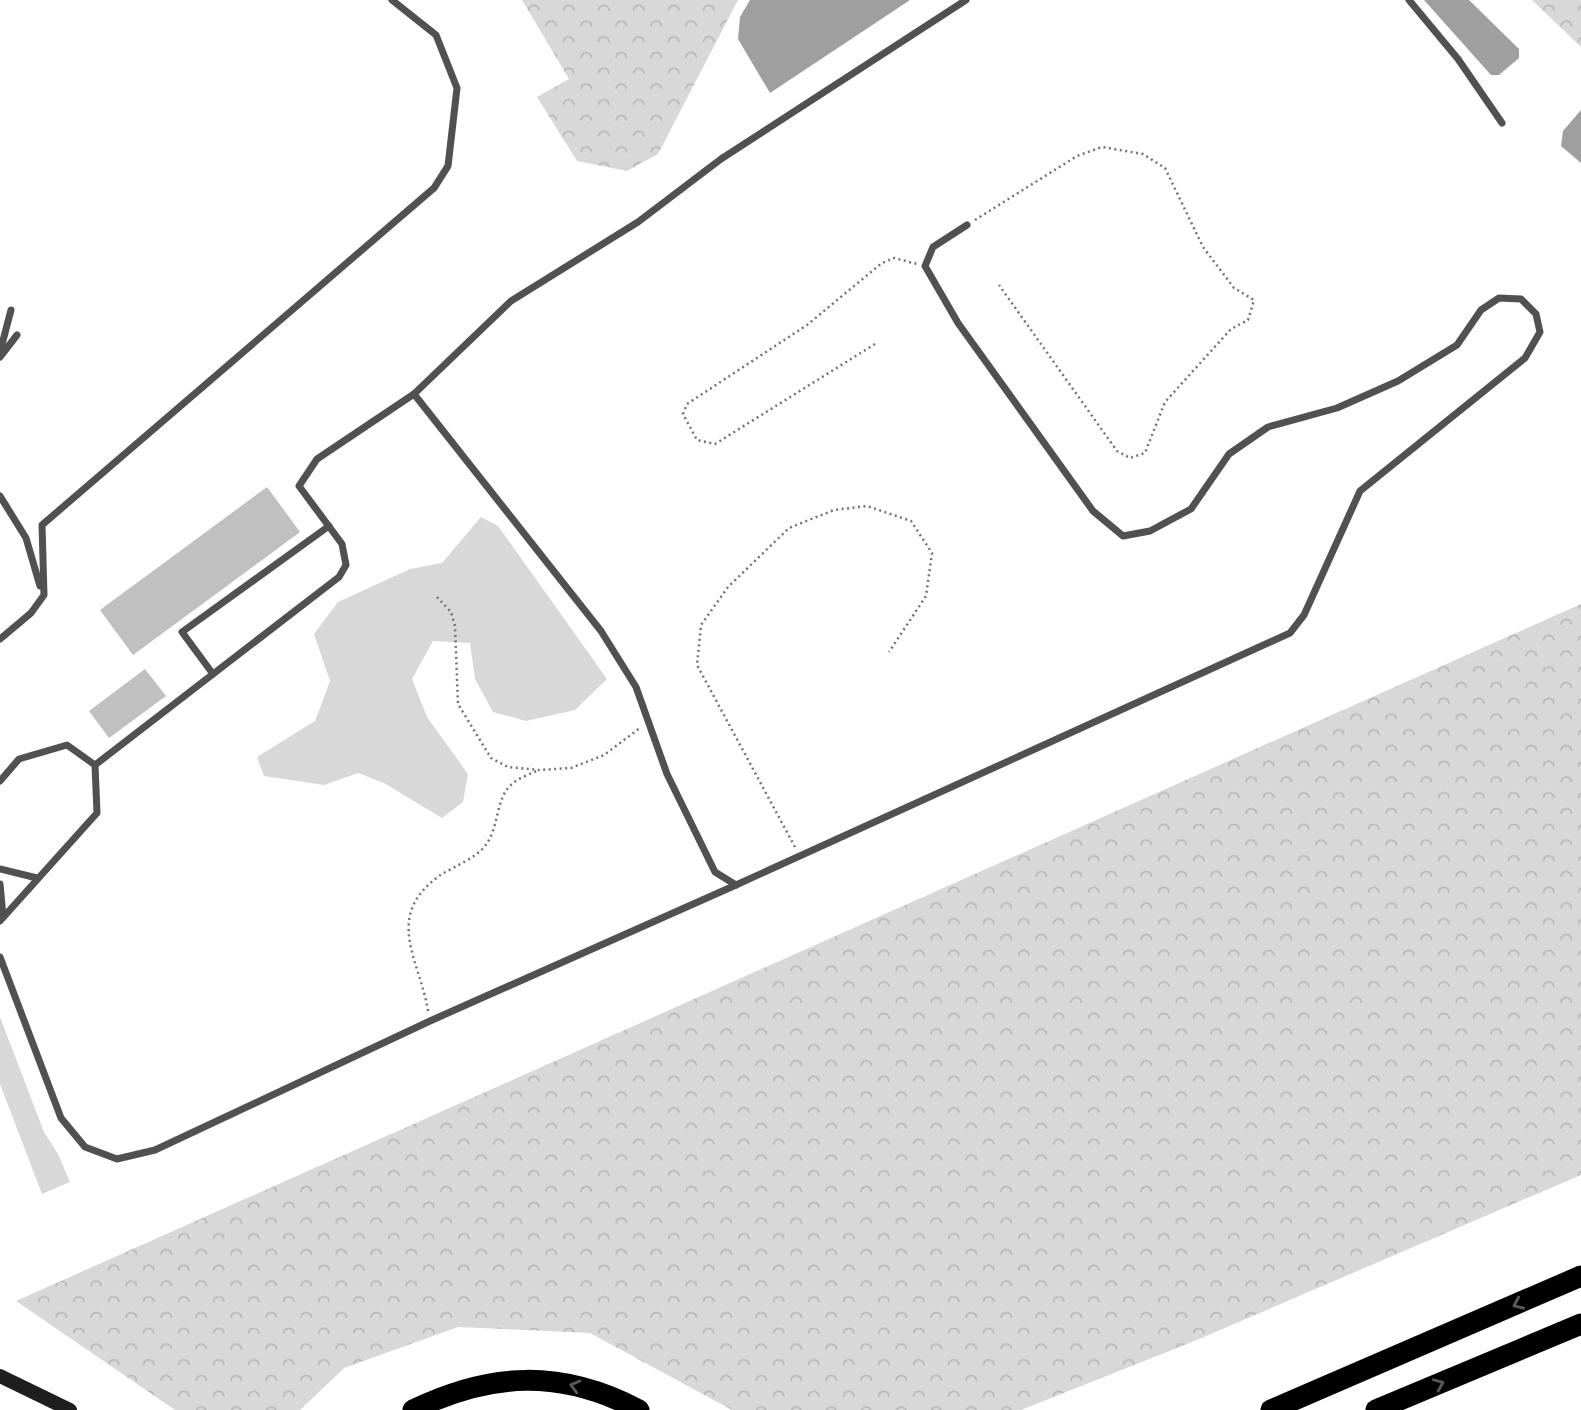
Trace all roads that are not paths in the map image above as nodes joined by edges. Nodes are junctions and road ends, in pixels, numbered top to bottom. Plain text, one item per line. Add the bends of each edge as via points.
1 (392, 0) edge
2 (966, 0) edge
3 (1409, 0) edge
4 (1502, 124) dead end
5 (967, 225) road end
6 (11, 310) dead end
7 (17, 335) dead end
8 (0, 354) edge
9 (414, 394) junction
10 (0, 496) edge
11 (329, 526) junction
12 (44, 596) junction
13 (0, 639) edge
14 (213, 674) junction
15 (95, 765) junction
16 (0, 781) edge
17 (0, 869) edge
18 (37, 878) junction
19 (0, 884) edge
20 (736, 885) junction
21 (2, 919) edge
22 (0, 957) edge
23 (1581, 1276) edge
24 (1581, 1324) edge
25 (0, 1376) edge
26 (70, 1410) edge
27 (413, 1410) edge
28 (639, 1410) edge
29 (1271, 1410) edge
30 (1376, 1410) edge

1 - 12 lane via 436,35 457,88 448,166 434,188 42,525
2 - 9 lane via 721,159 638,222 512,301
3 - 4 lane via 1458,59
5 - 20 lane via 933,247 925,266 958,323 1093,511 1123,536 1150,531 1191,509 1229,454 1268,427 1398,381 1457,345 1481,310 1499,298 1521,299 1536,314 1540,332 1525,358 1360,491 1304,615 1290,633
6 - 8 lane
7 - 8 lane
9 - 11 lane via 317,459 299,486
9 - 20 lane via 601,631 636,687 667,774 715,872
10 - 12 lane via 26,538
11 - 14 lane via 342,544 346,565 339,577
11 - 14 lane via 183,632
12 - 13 lane
14 - 15 lane
15 - 16 lane via 67,745 19,759
15 - 18 lane via 97,813
17 - 18 lane
18 - 21 lane
19 - 21 lane
20 - 22 lane via 155,1150 117,1159 85,1147 61,1118
23 -> 29 highway
30 -> 24 highway
25 - 26 main road
28 -> 27 highway via 579,1386 518,1379 485,1383

